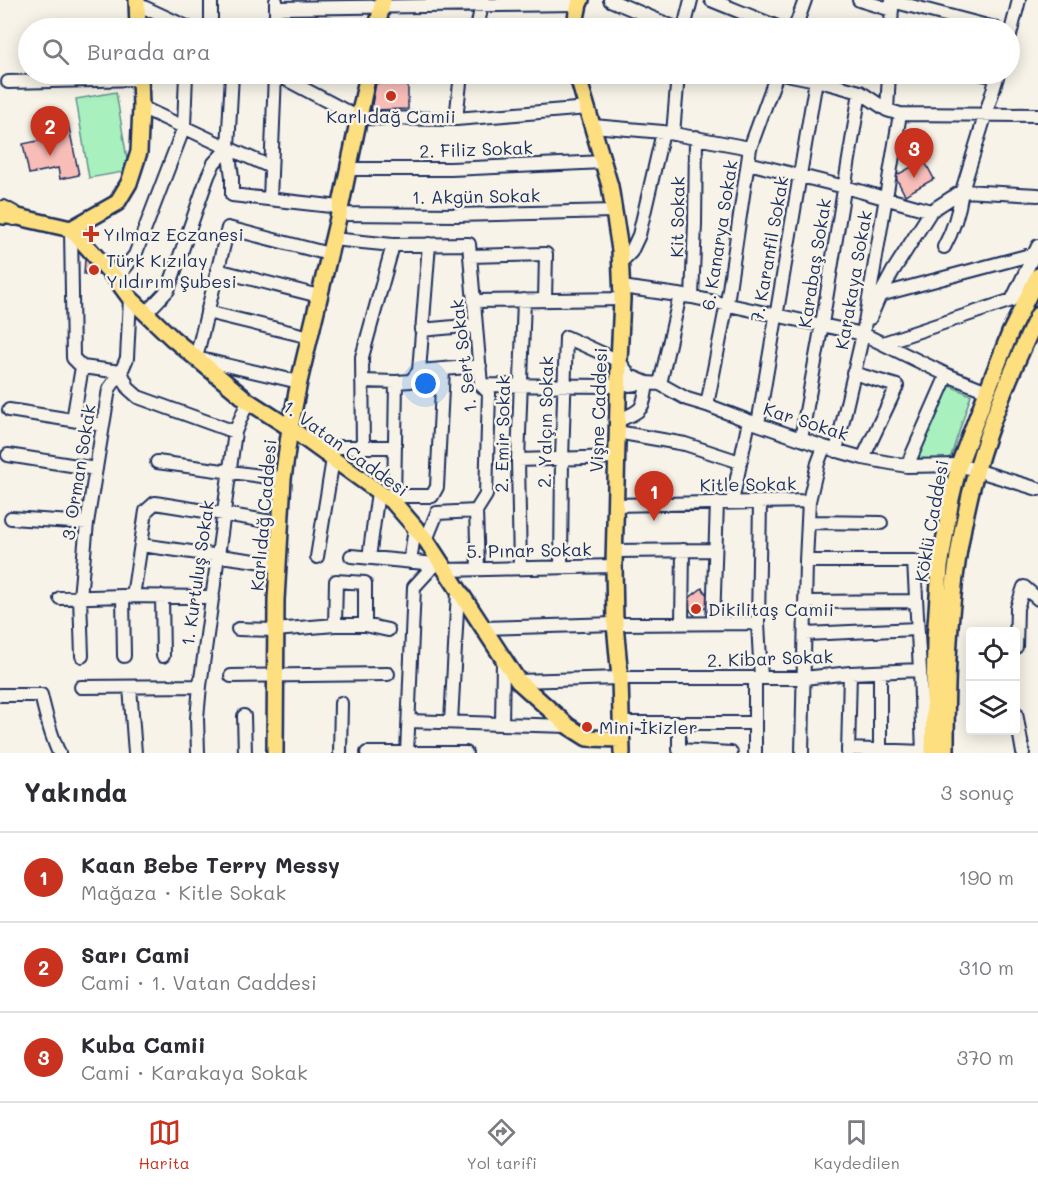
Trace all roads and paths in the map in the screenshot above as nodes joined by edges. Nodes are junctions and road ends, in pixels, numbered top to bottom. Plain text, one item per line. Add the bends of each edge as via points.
1 (211, 0) edge
2 (610, 0) edge
3 (691, 0) edge
4 (711, 0) edge
5 (806, 0) edge
6 (859, 0) edge
7 (1019, 0) edge
8 (137, 2) edge
9 (580, 2) edge
10 (382, 3) edge
11 (482, 3) edge
12 (276, 4) edge
13 (892, 4) edge
14 (138, 18) edge
15 (168, 18) edge
16 (211, 18) edge
17 (379, 18) edge
18 (479, 18) edge
19 (576, 18) edge
20 (652, 18) edge
21 (686, 18) edge
22 (755, 18) edge
23 (802, 18) edge
24 (952, 18) edge
25 (1014, 18) edge
26 (8, 82) dead end
27 (18, 82) edge
28 (140, 84) edge
29 (186, 84) edge
30 (231, 84) edge
31 (275, 84) edge
32 (294, 84) edge
33 (366, 84) edge
34 (460, 84) edge
35 (579, 84) edge
36 (677, 84) edge
37 (773, 84) edge
38 (815, 84) edge
39 (831, 84) edge
40 (888, 84) edge
41 (995, 84) edge
42 (860, 92) junction
43 (141, 107) junction
44 (588, 108) junction
45 (887, 110) junction
46 (900, 114) junction
47 (985, 115) junction
48 (1038, 115) edge
49 (359, 118) junction
50 (456, 119) junction
51 (593, 126) junction
52 (184, 127) junction
53 (668, 133) junction
54 (696, 137) junction
55 (228, 148) junction
56 (750, 148) junction
57 (604, 162) junction
58 (748, 163) junction
59 (271, 167) junction
60 (348, 169) junction
61 (801, 176) junction
62 (845, 187) junction
63 (962, 191) junction
64 (1038, 195) edge
65 (270, 199) junction
66 (885, 199) junction
67 (339, 211) junction
68 (614, 211) junction
69 (931, 211) junction
70 (7, 214) dead end
71 (71, 229) junction
72 (332, 239) junction
73 (429, 244) junction
74 (393, 245) junction
75 (944, 247) dead end
76 (469, 250) junction
77 (1036, 250) edge
78 (328, 254) junction
79 (621, 262) junction
80 (218, 270) junction
81 (1038, 276) edge
82 (116, 279) junction
83 (622, 293) junction
84 (319, 296) junction
85 (686, 296) junction
86 (874, 296) junction
87 (130, 298) junction
88 (524, 300) junction
89 (545, 300) junction
90 (474, 301) junction
91 (727, 303) junction
92 (207, 312) junction
93 (146, 313) junction
94 (776, 315) junction
95 (1038, 315) edge
96 (822, 324) junction
97 (476, 325) junction
98 (422, 330) junction
99 (863, 334) junction
100 (310, 337) junction
101 (884, 343) junction
102 (196, 358) junction
103 (618, 361) junction
104 (480, 366) junction
105 (82, 367) junction
106 (443, 369) junction
107 (419, 371) junction
108 (121, 372) junction
109 (853, 373) junction
110 (947, 375) junction
111 (362, 381) junction
112 (300, 382) junction
113 (396, 382) junction
114 (521, 384) junction
115 (653, 384) junction
116 (482, 385) junction
117 (564, 385) junction
118 (618, 386) junction
119 (987, 391) junction
120 (248, 401) junction
121 (707, 405) junction
122 (9, 411) dead end
123 (73, 420) junction
124 (754, 423) junction
125 (103, 425) junction
126 (617, 427) junction
127 (290, 428) junction
128 (235, 432) junction
129 (801, 439) junction
130 (316, 447) junction
131 (394, 447) junction
132 (363, 448) junction
133 (830, 449) junction
134 (8, 455) dead end
135 (617, 457) junction
136 (863, 458) junction
137 (333, 459) junction
138 (562, 459) junction
139 (518, 460) junction
140 (157, 462) dead end
141 (740, 462) junction
142 (959, 465) junction
143 (907, 466) junction
144 (96, 469) junction
145 (976, 471) junction
146 (229, 472) junction
147 (283, 479) junction
148 (1038, 489) edge
149 (378, 492) junction
150 (394, 500) junction
151 (809, 501) junction
152 (717, 502) junction
153 (732, 502) junction
154 (760, 502) junction
155 (614, 505) junction
156 (476, 511) junction
157 (224, 514) junction
158 (11, 518) dead end
159 (808, 522) junction
160 (87, 523) junction
161 (279, 523) junction
162 (881, 523) dead end
163 (414, 528) junction
164 (426, 540) junction
165 (141, 545) junction
166 (683, 550) junction
167 (715, 550) junction
168 (218, 556) junction
169 (351, 556) dead end
170 (317, 557) dead end
171 (369, 558) junction
172 (614, 558) junction
173 (806, 561) junction
174 (410, 562) junction
175 (278, 564) junction
176 (439, 565) junction
177 (561, 567) junction
178 (520, 568) junction
179 (478, 569) junction
180 (1038, 582) edge
181 (458, 591) junction
182 (128, 596) junction
183 (162, 596) junction
184 (60, 597) dead end
185 (80, 597) junction
186 (213, 597) junction
187 (1037, 597) edge
188 (915, 601) junction
189 (806, 602) junction
190 (682, 623) junction
191 (713, 623) junction
192 (758, 623) junction
193 (365, 624) junction
194 (615, 624) junction
195 (336, 625) junction
196 (1017, 627) edge
197 (483, 628) junction
198 (238, 629) dead end
199 (917, 629) junction
200 (275, 630) junction
201 (388, 630) dead end
202 (805, 634) junction
203 (82, 656) dead end
204 (124, 656) dead end
205 (163, 656) dead end
206 (503, 659) junction
207 (920, 670) junction
208 (879, 672) junction
209 (850, 673) junction
210 (388, 674) dead end
211 (275, 675) junction
212 (231, 676) dead end
213 (620, 678) junction
214 (758, 678) junction
215 (804, 678) junction
216 (518, 681) junction
217 (200, 686) junction
218 (81, 687) dead end
219 (130, 687) junction
220 (0, 695) edge
221 (341, 703) dead end
222 (244, 716) dead end
223 (409, 721) junction
224 (451, 722) junction
225 (621, 723) junction
226 (755, 723) junction
227 (502, 724) junction
228 (680, 724) junction
229 (568, 726) junction
230 (1020, 735) edge
231 (621, 746) edge
232 (880, 750) junction
233 (848, 751) edge
234 (926, 752) edge
235 (59, 753) edge
236 (135, 753) edge
237 (198, 753) edge
238 (245, 753) edge
239 (275, 753) edge
240 (340, 753) edge
241 (367, 753) edge
242 (407, 753) edge
243 (466, 753) edge
244 (731, 753) edge
245 (755, 753) edge
246 (802, 753) edge
247 (946, 753) edge
248 (1023, 753) edge

1 - 16 street
2 - 20 street
3 - 21 street
4 - 22 street
5 - 23 street
6 - 13 street
7 - 25 street
8 - 14 main road
8 - 15 street
9 - 11 street
9 - 19 main road
10 - 11 street
10 - 12 street
10 - 17 main road
11 - 18 street
13 - 24 street
26 - 27 street
28 - 43 main road
29 - 52 street
30 - 55 street
31 - 59 street
32 - 49 street
33 - 49 main road, Karlıdağ Caddesi
34 - 50 street
35 - 44 main road, Vişne Caddesi
36 - 53 street
37 - 56 street, 6. Kanarya Sokak
38 - 61 street, 7. Karanfil Sokak
39 - 42 street
40 - 45 street
41 - 47 street
42 - 45 street
42 - 62 street, Karabaş Sokak
43 - 52 street
43 - 71 main road via 139,152 129,183 117,203
44 - 50 street
44 - 51 main road, Vişne Caddesi
45 - 46 street
46 - 47 street
46 - 66 street, Karakaya Sokak
47 - 48 street
47 - 63 street
49 - 50 street
49 - 60 main road, Karlıdağ Caddesi
51 - 53 street
51 - 57 main road, Vişne Caddesi
52 - 55 street
52 - 82 street via 135,255
53 - 54 street
53 - 79 street via 639,235
54 - 56 street
54 - 85 street, Kit Sokak via 695,224
55 - 59 street
55 - 65 street, 1. Akgün Sokak via 232,195
55 - 93 street via 208,176 168,290
56 - 58 street, 6. Kanarya Sokak
57 - 60 street, 2. Filiz Sokak
57 - 68 main road, Vişne Caddesi
58 - 61 street
58 - 91 street, 6. Kanarya Sokak
59 - 65 street
60 - 67 main road, Karlıdağ Caddesi
61 - 62 street
61 - 94 street, 7. Karanfil Sokak
62 - 66 street
62 - 96 street, Karabaş Sokak
63 - 64 street
63 - 69 street
63 - 75 street via 952,232
65 - 67 street, 1. Akgün Sokak
66 - 69 street
66 - 86 street, Karakaya Sokak
67 - 68 street, 1. Akgün Sokak via 456,215
67 - 72 main road, Karlıdağ Caddesi
68 - 79 main road, Vişne Caddesi
69 - 86 street
70 - 71 main road
71 - 82 main road, 1. Vatan Caddesi
71 - 105 street via 73,358
72 - 74 street
72 - 78 main road, Karlıdağ Caddesi
73 - 74 street
73 - 76 street
73 - 98 street
74 - 111 street via 362,357
76 - 89 street via 546,254
76 - 90 street, 1. Sert Sokak
77 - 86 street
77 - 101 street via 1012,300
78 - 80 street via 228,228
78 - 84 main road, Karlıdağ Caddesi
79 - 83 main road, Vişne Caddesi
80 - 84 street
80 - 92 street
81 - 119 main road, Köklü Caddesi
82 - 87 main road, 1. Vatan Caddesi
83 - 85 street
83 - 89 street
83 - 103 main road, Vişne Caddesi
84 - 100 main road, Karlıdağ Caddesi
85 - 91 street
85 - 115 street, Kit Sokak
86 - 99 street, Karakaya Sokak
87 - 93 main road, 1. Vatan Caddesi
87 - 108 street, 3. Orman Sokak via 127,358
88 - 89 street
88 - 90 street
88 - 114 street, 2. Emir Sokak
90 - 97 street, 1. Sert Sokak
91 - 94 street
91 - 121 street, 6. Kanarya Sokak
92 - 100 street
92 - 102 street
93 - 102 main road, 1. Vatan Caddesi
94 - 96 street
94 - 124 street, 7. Karanfil Sokak
95 - 145 main road, Köklü Caddesi via 994,417
96 - 99 street
96 - 129 street, Karabaş Sokak
97 - 98 street
97 - 104 street, 1. Sert Sokak
98 - 107 street
99 - 101 street
99 - 109 street, Karakaya Sokak
100 - 112 main road, Karlıdağ Caddesi
101 - 110 street
102 - 112 street
102 - 120 main road, 1. Vatan Caddesi
103 - 115 street, Kar Sokak via 630,376
103 - 117 street, 2. Yalçın Sokak via 566,337
103 - 118 main road, Vişne Caddesi
104 - 106 street
104 - 116 street, 1. Sert Sokak
105 - 108 street
105 - 123 street
106 - 107 street
106 - 150 street via 437,487 432,496
107 - 113 street via 411,381
108 - 125 street, 3. Orman Sokak via 109,389
108 - 128 street via 138,397
109 - 133 street, Karakaya Sokak
109 - 136 street via 897,386
110 - 119 street
110 - 143 street
111 - 113 street
111 - 132 street
112 - 127 main road, Karlıdağ Caddesi
113 - 131 street
114 - 116 street
114 - 117 street
114 - 139 street, 2. Emir Sokak
115 - 118 street
115 - 121 street, Kar Sokak
115 - 126 street, Kit Sokak via 638,412
116 - 156 street, 1. Sert Sokak via 489,393 486,495
117 - 118 street
117 - 138 street, 2. Yalçın Sokak
118 - 126 main road, Vişne Caddesi
119 - 142 main road, Köklü Caddesi
120 - 127 main road, 1. Vatan Caddesi
120 - 128 street, 1. Kurtuluş Sokak
121 - 124 street, Kar Sokak
122 - 123 street
123 - 125 street
124 - 129 street, Kar Sokak
124 - 141 street, 7. Karanfil Sokak
125 - 144 street, 3. Orman Sokak
126 - 135 main road, Vişne Caddesi
126 - 141 street
127 - 130 main road, 1. Vatan Caddesi
127 - 147 main road, Karlıdağ Caddesi
128 - 146 street, 1. Kurtuluş Sokak
129 - 133 street, Kar Sokak
130 - 132 street
130 - 137 main road, 1. Vatan Caddesi
131 - 132 street
131 - 150 street
133 - 136 street, Kar Sokak
133 - 151 street, Karakaya Sokak via 818,463
134 - 144 street
135 - 138 street
135 - 155 main road, Vişne Caddesi
136 - 143 street, Kar Sokak
137 - 149 main road, 1. Vatan Caddesi
137 - 170 street
138 - 139 street
138 - 177 street, 2. Yalçın Sokak
139 - 178 street, 2. Emir Sokak
140 - 146 street
141 - 153 street, 7. Karanfil Sokak
142 - 143 street, Kar Sokak
142 - 145 street
142 - 234 main road, Köklü Caddesi via 940,567
144 - 160 street, 3. Orman Sokak
145 - 148 street
145 - 247 main road, Köklü Caddesi via 962,531 948,640
146 - 147 street
146 - 157 street, 1. Kurtuluş Sokak
147 - 161 main road, Karlıdağ Caddesi
149 - 150 main road, 1. Vatan Caddesi
149 - 171 street
150 - 163 main road, 1. Vatan Caddesi
151 - 154 street, Kitle Sokak
151 - 159 street, Karakaya Sokak
152 - 153 street, Kitle Sokak
152 - 155 street, Kitle Sokak
152 - 167 street
153 - 154 street, Kitle Sokak
154 - 192 street
155 - 172 main road, Vişne Caddesi
156 - 164 street via 437,513
156 - 179 street, 1. Sert Sokak
157 - 161 street
157 - 165 street via 155,503 146,511
157 - 168 street, 1. Kurtuluş Sokak
158 - 160 street
159 - 162 street
159 - 173 street, Karakaya Sokak
160 - 185 street, 3. Orman Sokak
161 - 175 main road, Karlıdağ Caddesi
163 - 164 main road, 1. Vatan Caddesi
163 - 174 street
164 - 176 main road, 1. Vatan Caddesi
165 - 168 street
165 - 182 street
166 - 167 street, 5. Pınar Sokak
166 - 172 street, 5. Pınar Sokak
166 - 190 street
167 - 191 street
168 - 175 street
168 - 186 street, 1. Kurtuluş Sokak
169 - 171 street, 5. Pınar Sokak
171 - 174 street, 5. Pınar Sokak
172 - 177 street, 5. Pınar Sokak
172 - 194 main road, Vişne Caddesi
173 - 188 street via 914,561
173 - 189 street, Karakaya Sokak
174 - 176 street, 5. Pınar Sokak
175 - 200 main road, Karlıdağ Caddesi
176 - 179 street, 5. Pınar Sokak
176 - 181 main road, 1. Vatan Caddesi
176 - 223 street via 414,587
177 - 178 street, 5. Pınar Sokak
178 - 179 street, 5. Pınar Sokak
180 - 187 street
181 - 197 main road, 1. Vatan Caddesi
181 - 224 street
182 - 183 street
182 - 185 street
182 - 204 street
183 - 186 street
183 - 205 street
184 - 185 street
185 - 203 street, 3. Orman Sokak
186 - 217 street, 1. Kurtuluş Sokak
187 - 196 street via 1024,586
188 - 189 street
188 - 199 street
189 - 202 street, Karakaya Sokak
190 - 191 street
190 - 194 street
191 - 192 street
192 - 214 street
193 - 195 street
193 - 195 street via 364,583 336,580
193 - 201 street
194 - 197 street
194 - 213 main road, Vişne Caddesi
195 - 200 street
197 - 206 main road, 1. Vatan Caddesi
198 - 200 street
199 - 202 street
199 - 207 street
200 - 211 main road, Karlıdağ Caddesi
202 - 215 street, Karakaya Sokak
206 - 216 main road, 1. Vatan Caddesi
206 - 227 street
207 - 208 street, 2. Kibar Sokak
207 - 234 street
208 - 209 street, 2. Kibar Sokak
208 - 232 street
209 - 215 street, 2. Kibar Sokak
209 - 233 street
210 - 211 street
211 - 212 street
211 - 239 main road, Karlıdağ Caddesi
213 - 214 street, 2. Kibar Sokak
213 - 216 street, 2. Kibar Sokak
213 - 225 main road, Vişne Caddesi
214 - 215 street, 2. Kibar Sokak
214 - 226 street
215 - 246 street, Karakaya Sokak
216 - 229 main road, 1. Vatan Caddesi
217 - 219 street
217 - 237 street, 1. Kurtuluş Sokak
218 - 219 street
219 - 236 street
220 - 235 street via 41,696
221 - 240 street
222 - 238 street
223 - 224 street
223 - 242 street
224 - 227 street
225 - 228 street
225 - 231 main road, Vişne Caddesi
226 - 228 street
226 - 245 street
227 - 229 street
228 - 244 street via 679,750
229 - 231 main road, 1. Vatan Caddesi via 587,738
230 - 248 street
232 - 233 street
232 - 234 street
241 - 242 street
242 - 243 street

